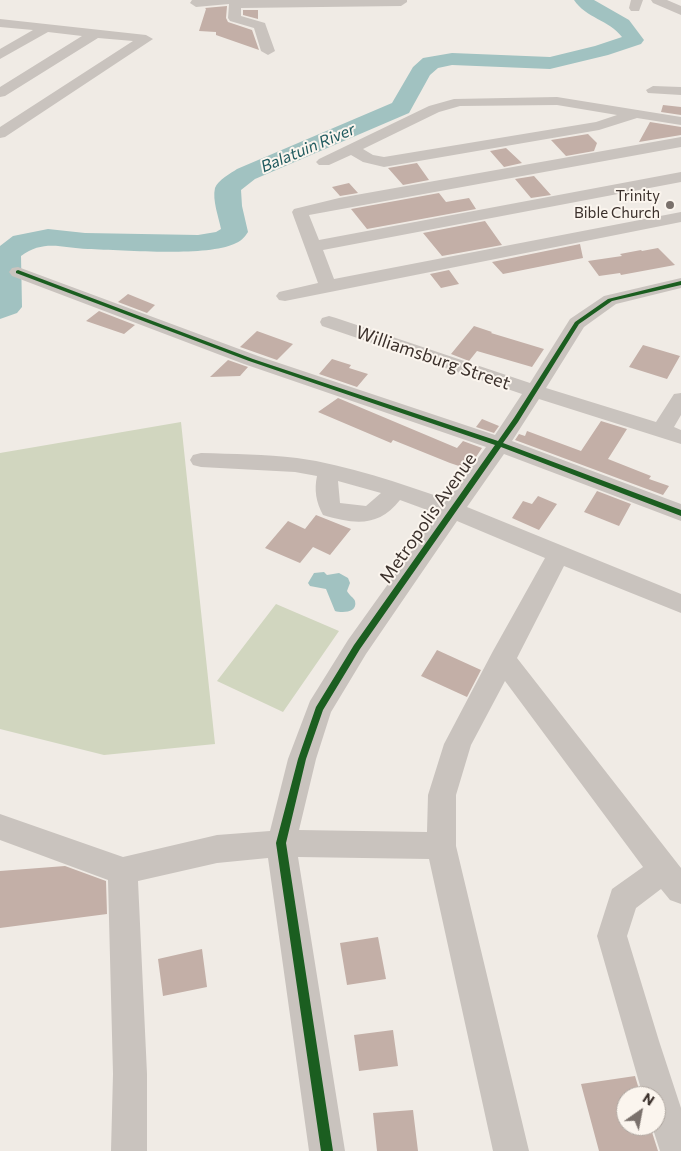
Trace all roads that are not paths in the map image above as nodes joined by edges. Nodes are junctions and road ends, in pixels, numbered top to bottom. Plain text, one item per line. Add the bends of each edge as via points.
1 (400, 0) edge
2 (657, 0) edge
3 (234, 1) edge
4 (347, 1) edge
5 (292, 2) edge
6 (196, 3) dead end
7 (681, 11) edge
8 (0, 23) edge
9 (46, 28) junction
10 (96, 33) junction
11 (268, 51) dead end
12 (0, 55) edge
13 (653, 90) dead end
14 (681, 91) edge
15 (0, 93) edge
16 (632, 115) junction
17 (681, 121) edge
18 (0, 134) edge
19 (681, 142) edge
20 (352, 149) junction
21 (324, 162) dead end
22 (555, 175) junction
23 (681, 178) edge
24 (577, 196) junction
25 (681, 217) edge
26 (315, 246) junction
27 (18, 272) dead end
28 (681, 282) edge
29 (328, 286) junction
30 (285, 296) dead end
31 (329, 322) dead end
32 (534, 391) junction
33 (681, 399) edge
34 (661, 431) junction
35 (681, 437) edge
36 (499, 444) junction
37 (201, 460) dead end
38 (329, 471) junction
39 (396, 490) junction
40 (451, 510) junction
41 (681, 513) edge
42 (559, 554) junction
43 (681, 604) edge
44 (502, 658) junction
45 (0, 827) edge
46 (281, 844) junction
47 (441, 846) junction
48 (123, 870) junction
49 (672, 880) edge
50 (129, 1151) edge
51 (327, 1151) edge
52 (511, 1151) edge
53 (678, 1151) edge

1 - 4 street
2 - 7 street
3 - 5 street
3 - 6 street
3 - 11 street via 234,18 260,26
4 - 5 street
8 - 9 street
9 - 10 street
9 - 12 street
10 - 15 street
10 - 18 street via 146,39
13 - 14 street
16 - 17 street
16 - 20 street via 599,126 384,162 368,159
16 - 20 street via 557,101 459,102 434,109
19 - 22 street
20 - 21 street
22 - 24 street
22 - 26 street via 339,202 300,212
23 - 24 street
24 - 26 street
25 - 29 street
26 - 29 street
27 - 36 street via 251,360
28 - 32 street, Metropolis Avenue via 610,300 577,323
29 - 30 street
31 - 32 street, Williamsburg Street
32 - 34 street, Williamsburg Street
32 - 36 street, Metropolis Avenue
33 - 34 street
34 - 35 street, Williamsburg Street
36 - 40 street, Metropolis Avenue
36 - 41 street
37 - 38 street via 295,465
38 - 39 street
38 - 39 street via 325,485 331,509 352,515 371,514 386,505
39 - 40 street
40 - 42 street
40 - 46 street, Metropolis Avenue via 356,646 318,709
42 - 43 street
42 - 44 street
44 - 47 street via 458,744 442,795
44 - 49 street
45 - 48 street
46 - 47 street
46 - 48 street via 217,848
46 - 51 street
47 - 52 street
48 - 50 street via 130,1074
49 - 53 street via 623,899 612,936

